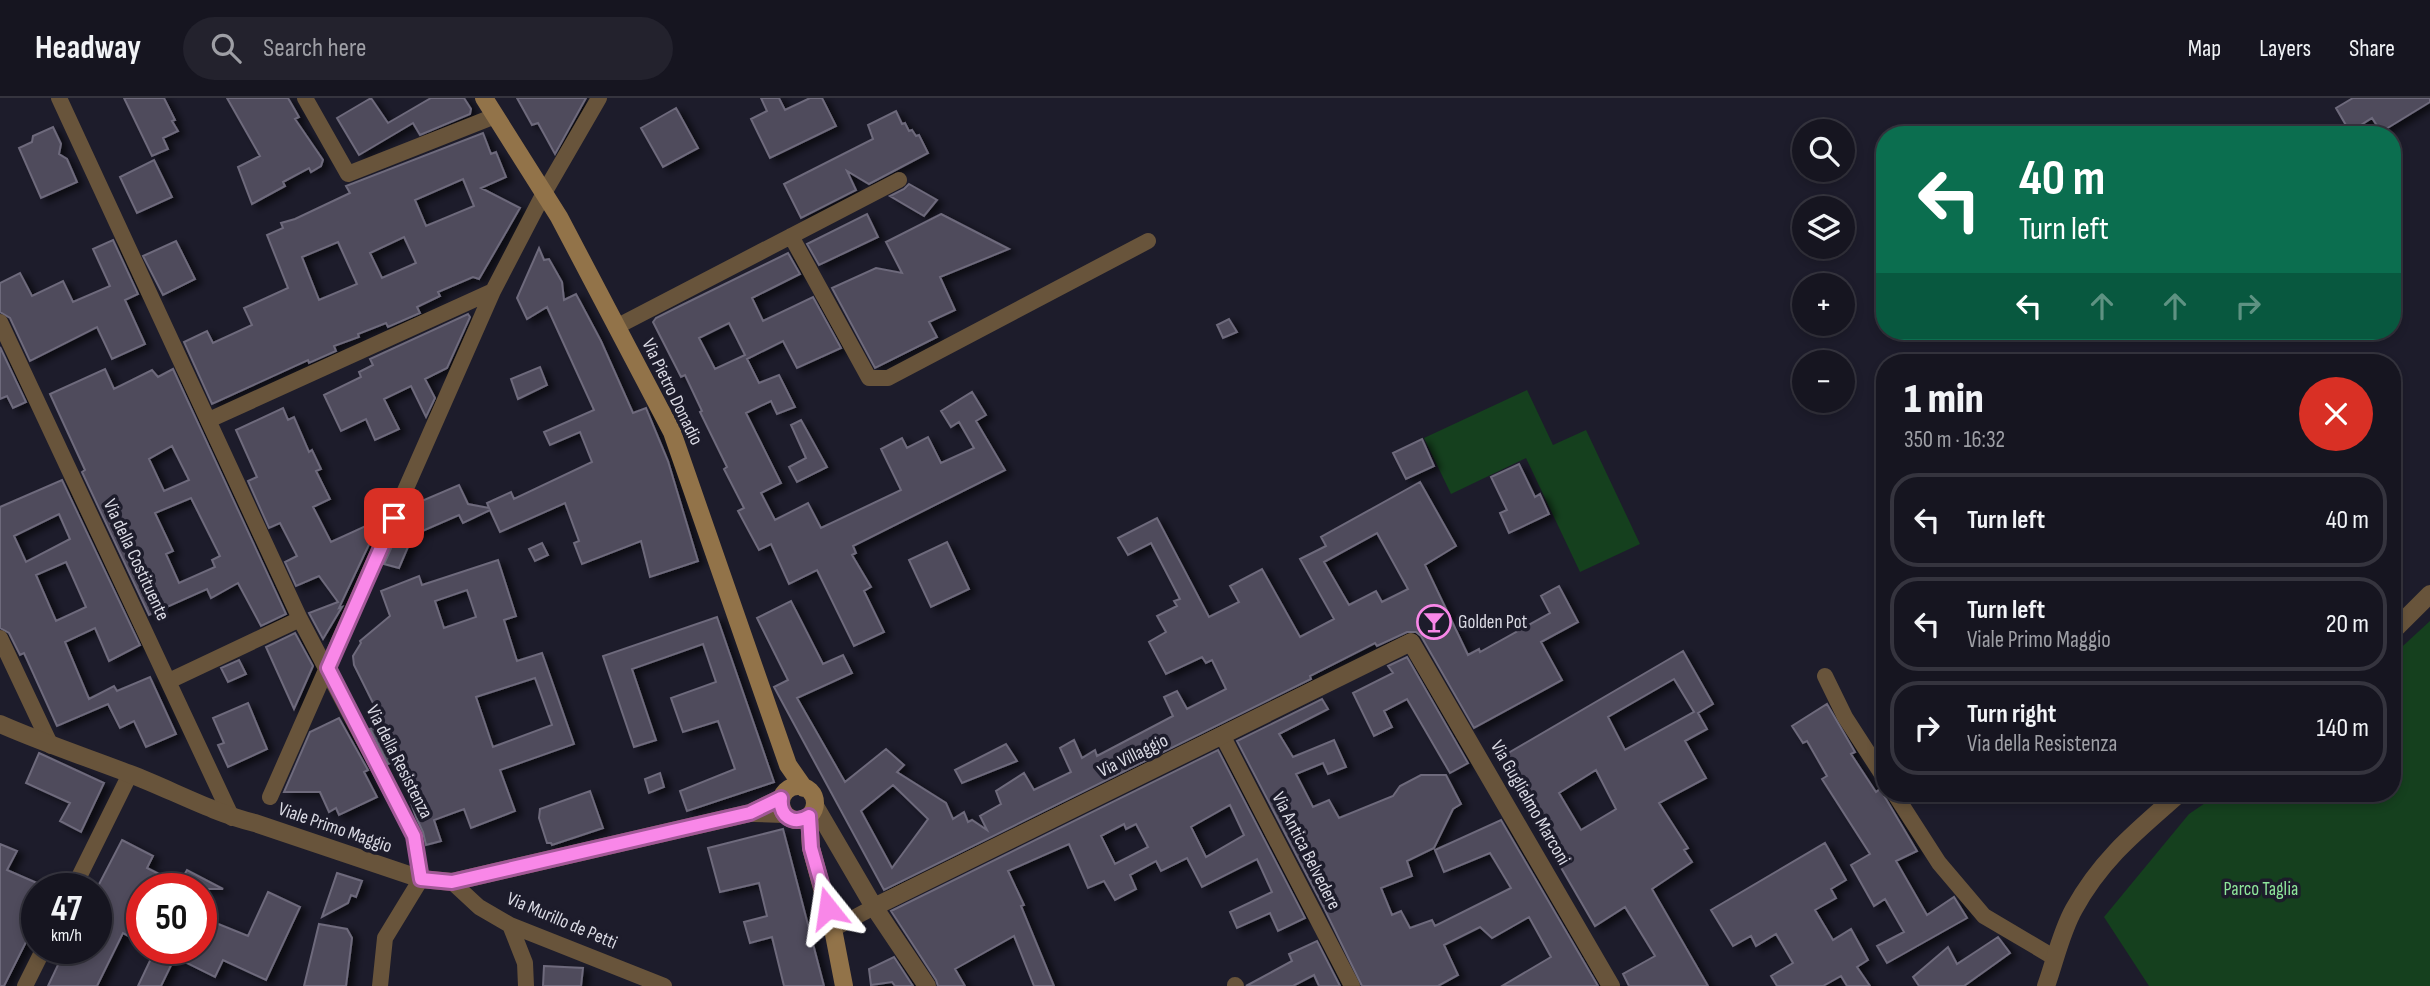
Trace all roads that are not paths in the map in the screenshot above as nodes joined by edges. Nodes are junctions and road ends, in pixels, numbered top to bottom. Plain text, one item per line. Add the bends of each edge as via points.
1 (59, 98) edge
2 (305, 98) edge
3 (484, 98) edge
4 (598, 98) edge
5 (495, 116) junction
6 (899, 180) dead end
7 (544, 193) junction
8 (791, 236) junction
9 (1148, 241) dead end
10 (493, 291) junction
11 (0, 322) edge
12 (616, 327) junction
13 (209, 420) junction
14 (2430, 594) edge
15 (300, 619) junction
16 (2401, 623) edge
17 (0, 638) edge
18 (1411, 642) joint
19 (328, 668) junction
20 (1825, 676) dead end
21 (169, 681) junction
22 (0, 724) edge
23 (1222, 735) junction
24 (51, 746) junction
25 (788, 765) junction
26 (1876, 765) edge
27 (130, 774) junction
28 (270, 797) dead end
29 (1900, 802) edge
30 (2170, 802) edge
31 (794, 808) junction
32 (232, 818) junction
33 (81, 873) edge
34 (421, 879) junction
35 (452, 882) junction
36 (874, 907) junction
37 (510, 925) junction
38 (833, 929) junction
39 (2055, 958) junction
40 (36, 964) edge
41 (25, 986) edge
42 (380, 986) edge
43 (526, 986) edge
44 (664, 986) edge
45 (844, 986) edge
46 (928, 986) edge
47 (1352, 986) edge
48 (1611, 986) edge
49 (2046, 986) edge

1 - 13 street, Via della Resistenza
2 - 5 street via 348,174
3 - 5 main road, Via Pietro Donadio
4 - 7 street
5 - 7 main road, Via Pietro Donadio
6 - 8 street
7 - 10 street
7 - 12 main road, Via Pietro Donadio
8 - 9 street via 869,378 888,379
8 - 12 street
10 - 13 street
10 - 19 street
11 - 21 street, Via della Costituente
12 - 25 main road, Via Pietro Donadio via 672,432
13 - 15 street, Via della Resistenza
14 - 16 street
15 - 19 street, Via della Resistenza
15 - 21 street
17 - 24 street
18 - 23 street, Via Villaggio
18 - 48 street, Via Guglielmo Marconi
19 - 28 street
19 - 34 street, Via della Resistenza via 414,836
20 - 26 street
21 - 32 street, Via della Costituente
22 - 24 street, Viale Primo Maggio
23 - 36 street, Via Villaggio
23 - 47 street, Via Antica Belvedere
24 - 27 street, Viale Primo Maggio
25 - 31 main road, Via Pietro Donadio
25 - 31 main road, Via Pietro Donadio via 813,795
27 - 32 street, Viale Primo Maggio
27 - 33 street
29 - 39 street via 1939,863 1984,916
30 - 39 street via 2117,848 2093,879 2073,911
31 - 35 street, Viale Primo Maggio via 750,813
31 - 36 street
31 - 38 main road, Via Pietro Donadio via 811,848
32 - 34 street, Viale Primo Maggio
34 - 35 street, Viale Primo Maggio
34 - 42 street via 385,938
35 - 37 street, Via Murillo de Petti via 479,907
36 - 38 street
36 - 46 street
37 - 43 street via 526,963
37 - 44 street, Via Murillo de Petti
38 - 45 main road, Via Pietro Donadio
39 - 49 street
40 - 41 street

